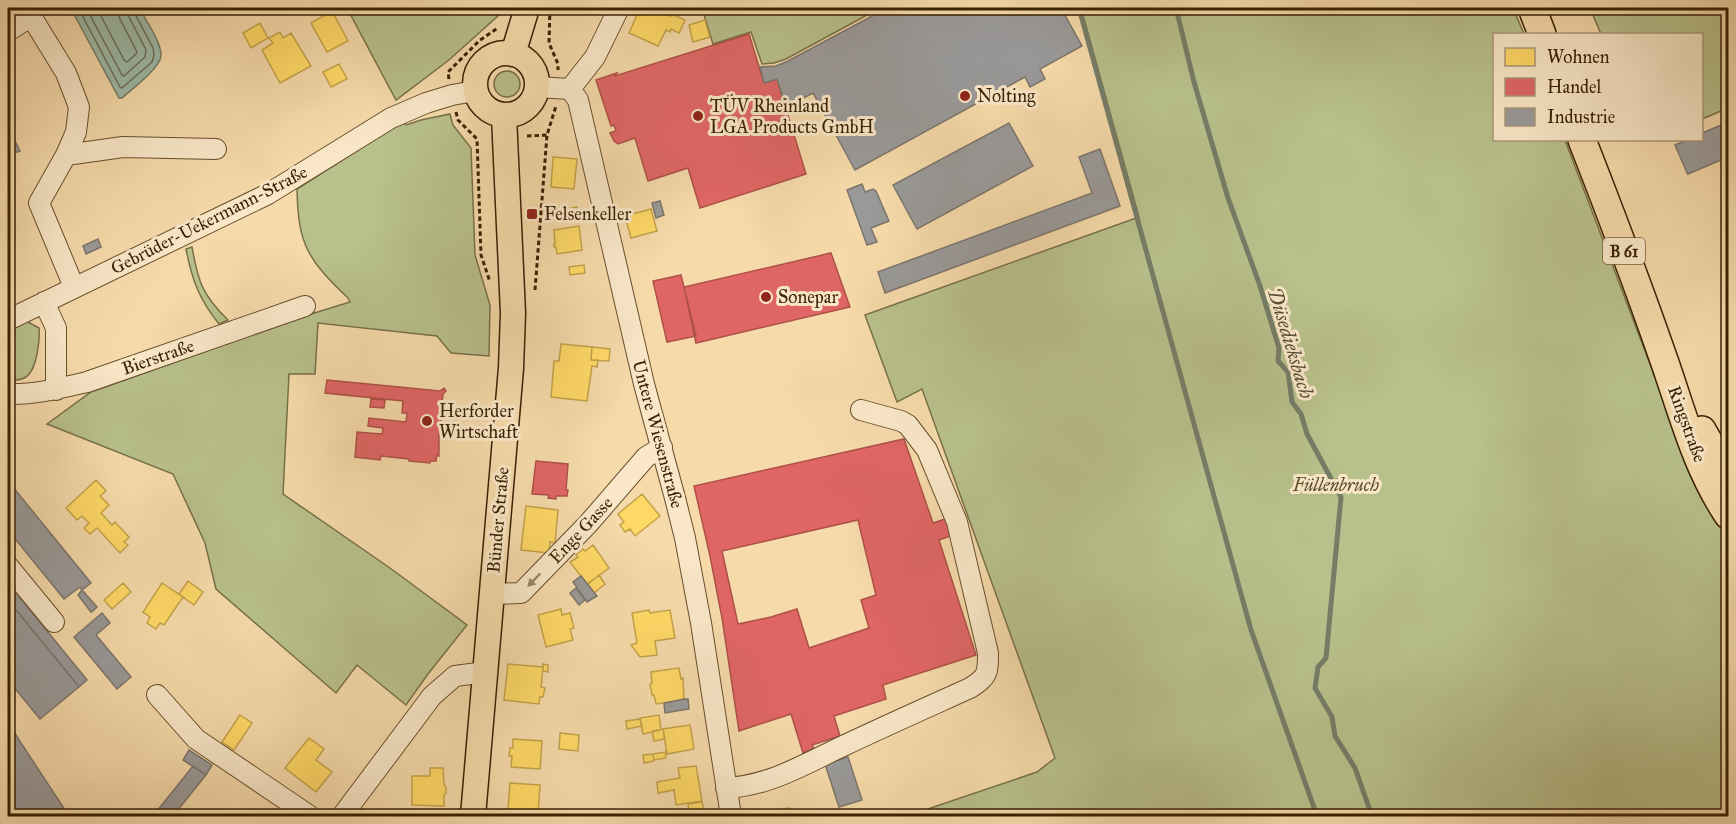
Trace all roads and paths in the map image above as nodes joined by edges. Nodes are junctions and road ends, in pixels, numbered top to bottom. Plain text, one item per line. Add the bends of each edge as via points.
1 (527, 8) edge
2 (550, 8) edge
3 (619, 8) edge
4 (1532, 8) edge
5 (29, 12) edge
6 (498, 27) dead end
7 (8, 31) edge
8 (1542, 33) edge
9 (513, 54) junction
10 (554, 88) junction
11 (464, 93) junction
12 (504, 116) junction
13 (547, 135) dead end
14 (1582, 141) edge
15 (216, 149) dead end
16 (66, 155) junction
17 (74, 287) junction
18 (492, 288) dead end
19 (44, 302) junction
20 (305, 306) dead end
21 (8, 320) edge
22 (1665, 363) junction
23 (56, 390) junction
24 (8, 394) edge
25 (861, 410) dead end
26 (662, 447) junction
27 (1728, 473) edge
28 (1728, 515) edge
29 (8, 566) edge
30 (492, 594) junction
31 (54, 622) dead end
32 (486, 672) junction
33 (158, 695) dead end
34 (726, 788) junction
35 (310, 816) edge
36 (342, 816) edge
37 (473, 816) edge
38 (731, 816) edge

1 - 9 main road
2 - 10 path via 549,43 558,64
3 - 10 street via 595,57
4 - 8 highway
5 - 7 street
5 - 16 street via 66,73 79,107 76,132
6 - 11 path via 448,72
9 - 10 main road via 523,58 536,76
9 - 11 main road via 489,58
10 - 12 main road via 534,98 516,114
10 - 13 path via 555,111
10 - 26 street, Untere Wiesenstraße via 578,100
11 - 12 main road via 491,112
11 - 17 street, Gebrüder-Uekermann-Straße via 391,118 268,194
11 - 18 path via 458,120 477,139 482,255
12 - 30 main road, Bünder Straße via 513,313
14 - 22 highway, Ringstraße / B 61
15 - 16 street via 123,147
16 - 17 street via 39,203
17 - 19 street, Gebrüder-Uekermann-Straße
19 - 21 street, Gebrüder-Uekermann-Straße
19 - 23 street via 56,328
20 - 23 street, Bierstraße
22 - 27 highway, Ringstraße / B 61
22 - 28 highway, Ringstraße / B 61 via 1702,466
23 - 24 street, Bierstraße
25 - 34 street via 908,425 927,450 962,543 988,652 988,670 970,688 794,770 757,784
26 -> 30 street, Enge Gasse via 646,457 521,593
26 - 34 street, Untere Wiesenstraße via 701,622
29 - 31 street
30 - 32 main road, Bünder Straße
32 - 36 street via 455,676 432,696
32 - 37 main road, Bünder Straße
33 - 35 street via 196,739
34 - 38 street, Untere Wiesenstraße

